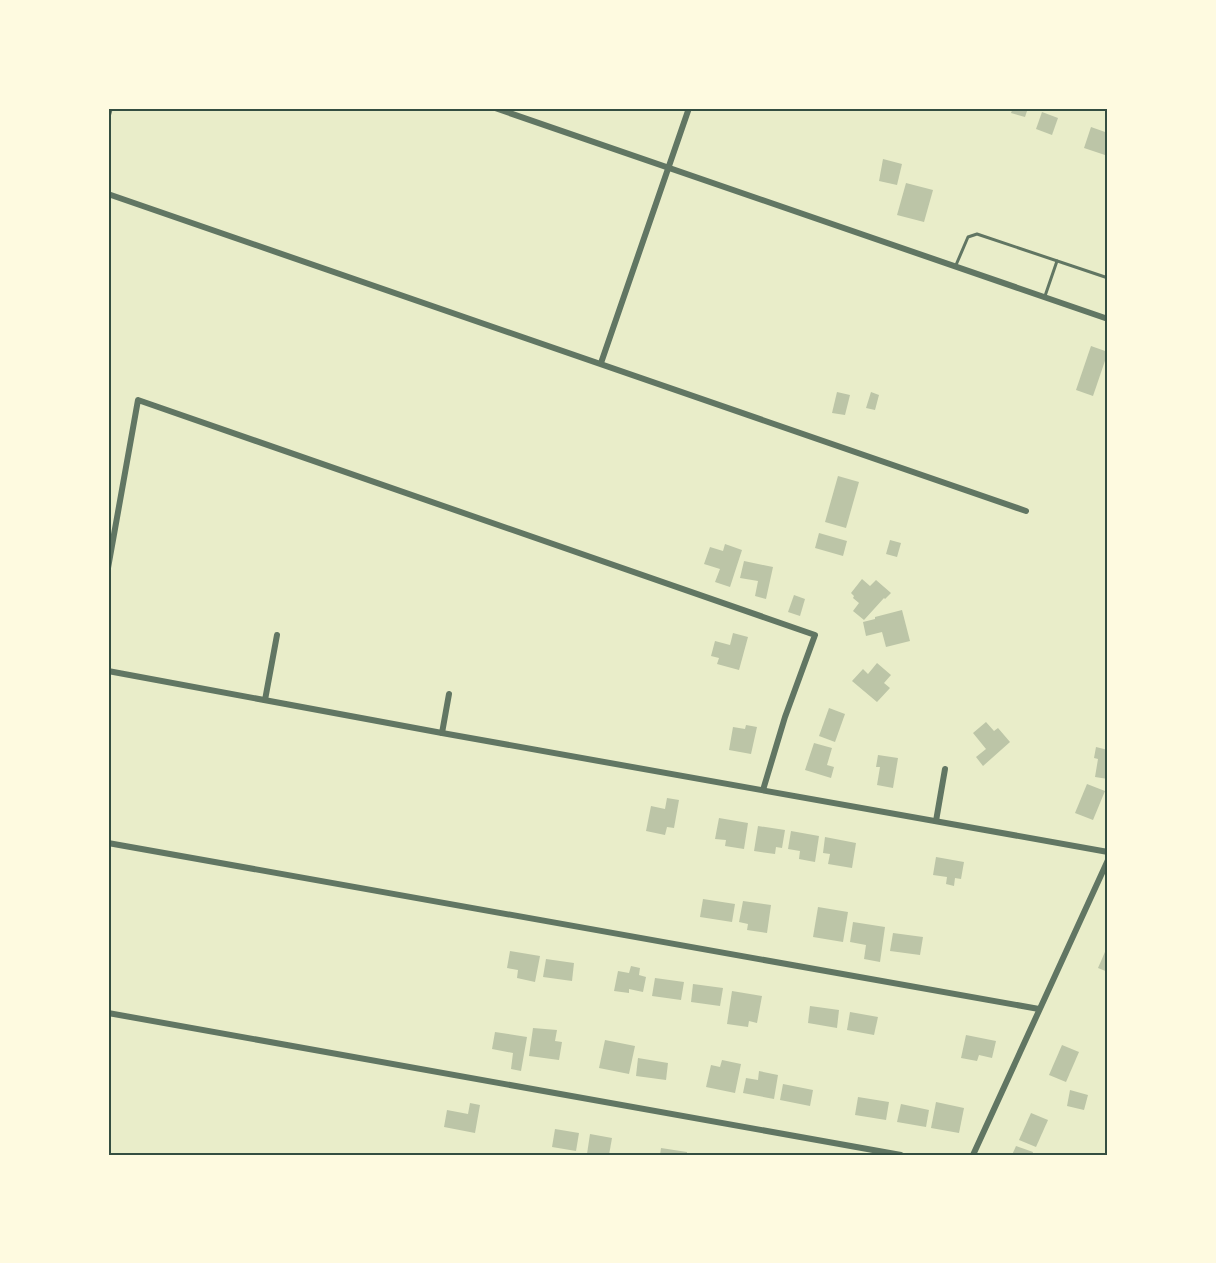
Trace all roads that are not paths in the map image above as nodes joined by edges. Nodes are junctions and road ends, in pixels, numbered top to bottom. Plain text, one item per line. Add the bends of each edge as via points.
1 (110, 108) edge
2 (495, 108) edge
3 (689, 108) edge
4 (108, 115) edge
5 (668, 168) junction
6 (108, 194) edge
7 (1057, 261) junction
8 (955, 267) junction
9 (1108, 278) edge
10 (1044, 297) junction
11 (1108, 319) edge
12 (601, 363) junction
13 (1026, 511) dead end
14 (108, 568) edge
15 (277, 635) dead end
16 (108, 671) edge
17 (449, 694) dead end
18 (265, 700) junction
19 (442, 732) junction
20 (945, 769) dead end
21 (763, 790) junction
22 (936, 821) junction
23 (108, 843) edge
24 (1108, 852) edge
25 (1108, 860) edge
26 (1039, 1009) junction
27 (108, 1013) edge
28 (901, 1155) edge
29 (973, 1155) edge

1 - 4 street
2 - 5 street
3 - 5 street
5 - 8 street
5 - 12 street
6 - 12 street
7 - 8 lane via 977,234 968,237
7 - 9 lane
7 - 10 lane
8 - 10 street
10 - 11 street
12 - 13 street
14 - 21 street via 138,400 815,635
15 - 18 street
16 - 18 street
17 - 19 street
18 - 19 street
19 - 21 street
20 - 22 street
21 - 22 street
22 - 24 street
23 - 26 street
25 - 26 street
26 - 29 street
27 - 28 street

